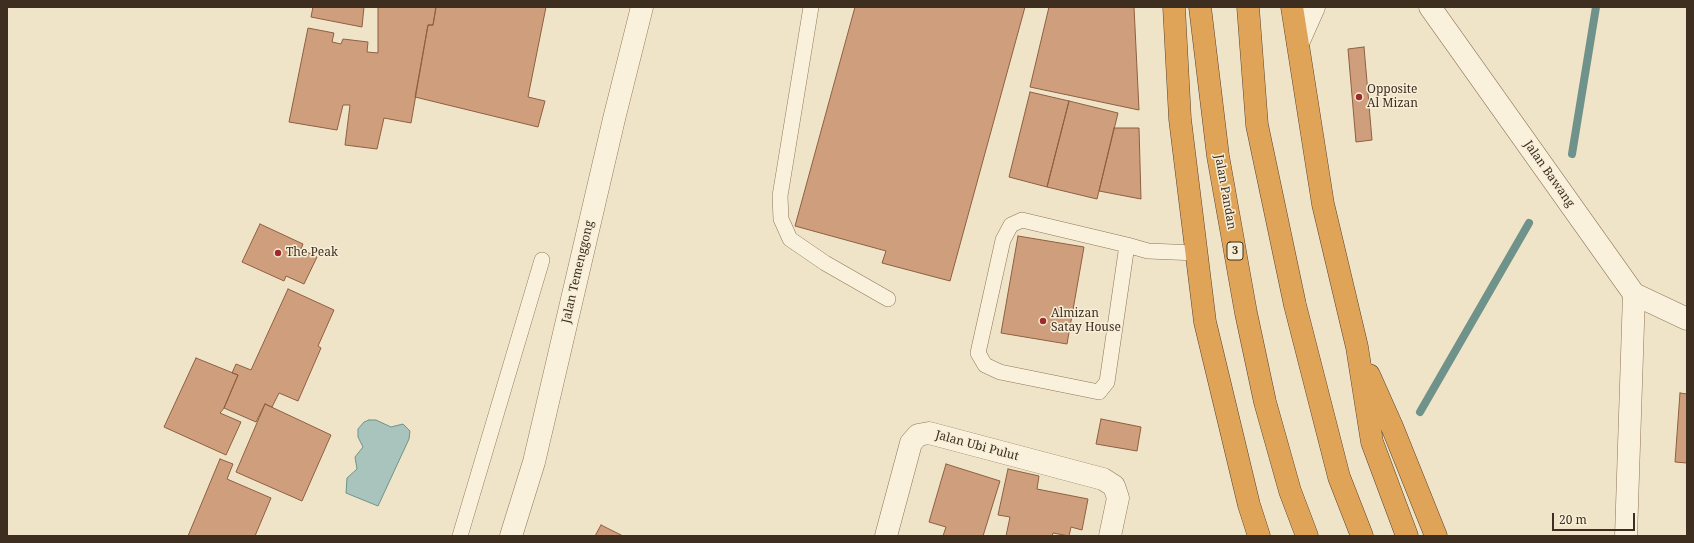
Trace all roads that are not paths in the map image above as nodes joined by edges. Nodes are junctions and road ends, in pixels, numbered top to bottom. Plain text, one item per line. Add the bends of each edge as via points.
1 (642, 7) edge
2 (811, 7) edge
3 (1174, 7) edge
4 (1200, 7) edge
5 (1248, 7) edge
6 (1292, 7) edge
7 (1314, 7) edge
8 (1430, 7) edge
9 (1298, 43) junction
10 (1128, 245) junction
11 (1197, 253) junction
12 (542, 260) dead end
13 (1634, 294) junction
14 (888, 300) dead end
15 (1687, 319) edge
16 (1357, 347) junction
17 (460, 536) edge
18 (511, 536) edge
19 (886, 536) edge
20 (1110, 536) edge
21 (1259, 536) edge
22 (1307, 536) edge
23 (1362, 536) edge
24 (1407, 536) edge
25 (1436, 536) edge
26 (1626, 536) edge

1 - 18 street, Jalan Temenggong via 534,462
2 - 14 lane via 780,196 781,219 790,239
3 - 11 highway via 1180,119
4 - 22 highway, Jalan Pandan / 3 via 1218,156 1246,313 1265,402 1290,491
5 - 23 highway via 1257,125 1295,305 1339,477
6 - 9 highway
7 - 9 street
8 - 13 street, Jalan Bawang
9 - 16 highway via 1323,204
10 - 10 lane via 1107,382 1099,392 1000,372 985,365 978,353 1003,240 1011,225 1022,220
10 - 11 lane via 1148,251
11 - 21 highway via 1205,322 1249,505
12 - 17 lane
13 - 15 street, Jalan Bawang
13 - 26 street
16 - 24 highway via 1372,442
16 - 25 highway
19 - 20 street, Jalan Ubi Pulut via 911,443 918,435 929,433 1103,479 1114,486 1118,498

